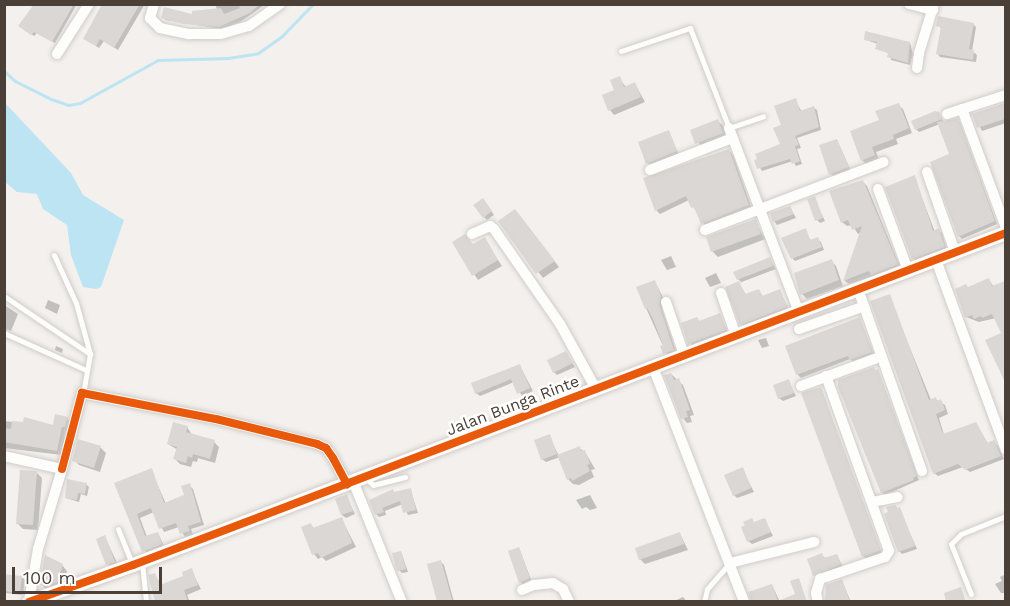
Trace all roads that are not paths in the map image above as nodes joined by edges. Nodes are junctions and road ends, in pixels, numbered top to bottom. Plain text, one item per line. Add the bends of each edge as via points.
1 (89, 4) edge
2 (154, 4) edge
3 (280, 4) edge
4 (909, 4) edge
5 (933, 7) edge
6 (621, 51) dead end
7 (57, 54) dead end
8 (917, 68) dead end
9 (1005, 95) edge
10 (962, 109) junction
11 (946, 114) dead end
12 (763, 116) dead end
13 (731, 133) junction
14 (884, 162) dead end
15 (650, 170) dead end
16 (927, 172) dead end
17 (878, 189) dead end
18 (759, 208) junction
19 (1005, 228) edge
20 (705, 230) dead end
21 (1005, 233) edge
22 (472, 234) dead end
23 (955, 252) junction
24 (54, 255) dead end
25 (936, 260) junction
26 (908, 270) junction
27 (858, 289) junction
28 (721, 293) dead end
29 (4, 296) edge
30 (666, 302) dead end
31 (862, 307) junction
32 (799, 312) junction
33 (800, 328) dead end
34 (4, 333) edge
35 (736, 336) junction
36 (90, 354) junction
37 (684, 355) junction
38 (880, 357) junction
39 (653, 367) junction
40 (86, 370) junction
41 (826, 376) junction
42 (801, 386) dead end
43 (596, 389) junction
44 (82, 393) junction
45 (1005, 450) edge
46 (4, 456) edge
47 (62, 469) junction
48 (922, 471) dead end
49 (405, 477) dead end
50 (355, 480) junction
51 (898, 497) dead end
52 (872, 502) junction
53 (1005, 516) edge
54 (118, 529) dead end
55 (814, 542) dead end
56 (137, 563) junction
57 (730, 563) junction
58 (522, 590) dead end
59 (971, 594) dead end
60 (29, 601) edge
61 (146, 602) edge
62 (402, 602) edge
63 (569, 602) edge
64 (704, 602) edge
65 (744, 602) edge
66 (819, 602) edge

1 - 7 street
2 - 3 street via 150,18 153,25 200,34 220,34 249,26
4 - 5 street
5 - 8 street
6 - 13 lane via 690,28
9 - 10 street
10 - 11 street
10 - 19 street
12 - 13 lane
13 - 15 street
13 - 18 street
14 - 18 street
16 - 23 street
17 - 26 street
18 - 20 street
18 - 32 street
21 - 23 street, Jalan Bunga Rinte
22 - 43 street via 485,227 494,229 560,324
23 - 25 street, Jalan Bunga Rinte
24 - 36 lane via 76,303
25 - 26 street, Jalan Bunga Rinte
25 - 45 street
26 - 27 street, Jalan Bunga Rinte
27 - 31 street
27 - 32 street, Jalan Bunga Rinte
28 - 35 street
29 - 36 lane
30 - 37 street
31 - 33 street
31 - 38 street
32 - 35 street, Jalan Bunga Rinte
34 - 40 lane
35 - 37 street, Jalan Bunga Rinte
36 - 40 lane
37 - 39 street, Jalan Bunga Rinte
38 - 41 street
38 - 48 street
39 - 43 street, Jalan Bunga Rinte
39 - 57 street
40 - 44 lane
41 - 42 street
41 - 52 street
43 - 50 street, Jalan Bunga Rinte
44 - 47 street
44 - 50 street via 318,444
46 - 47 street
47 - 60 street via 38,549
49 - 50 lane via 374,485
50 - 56 street, Jalan Bunga Rinte
50 - 62 street
51 - 52 street
52 - 66 street via 889,551 885,557 820,579 816,593
53 - 59 lane via 961,534 951,544
54 - 56 lane
55 - 57 street
56 - 60 street, Jalan Bunga Rinte
56 - 61 lane
57 - 64 lane via 707,589
57 - 65 street
58 - 63 street via 553,583 563,589

